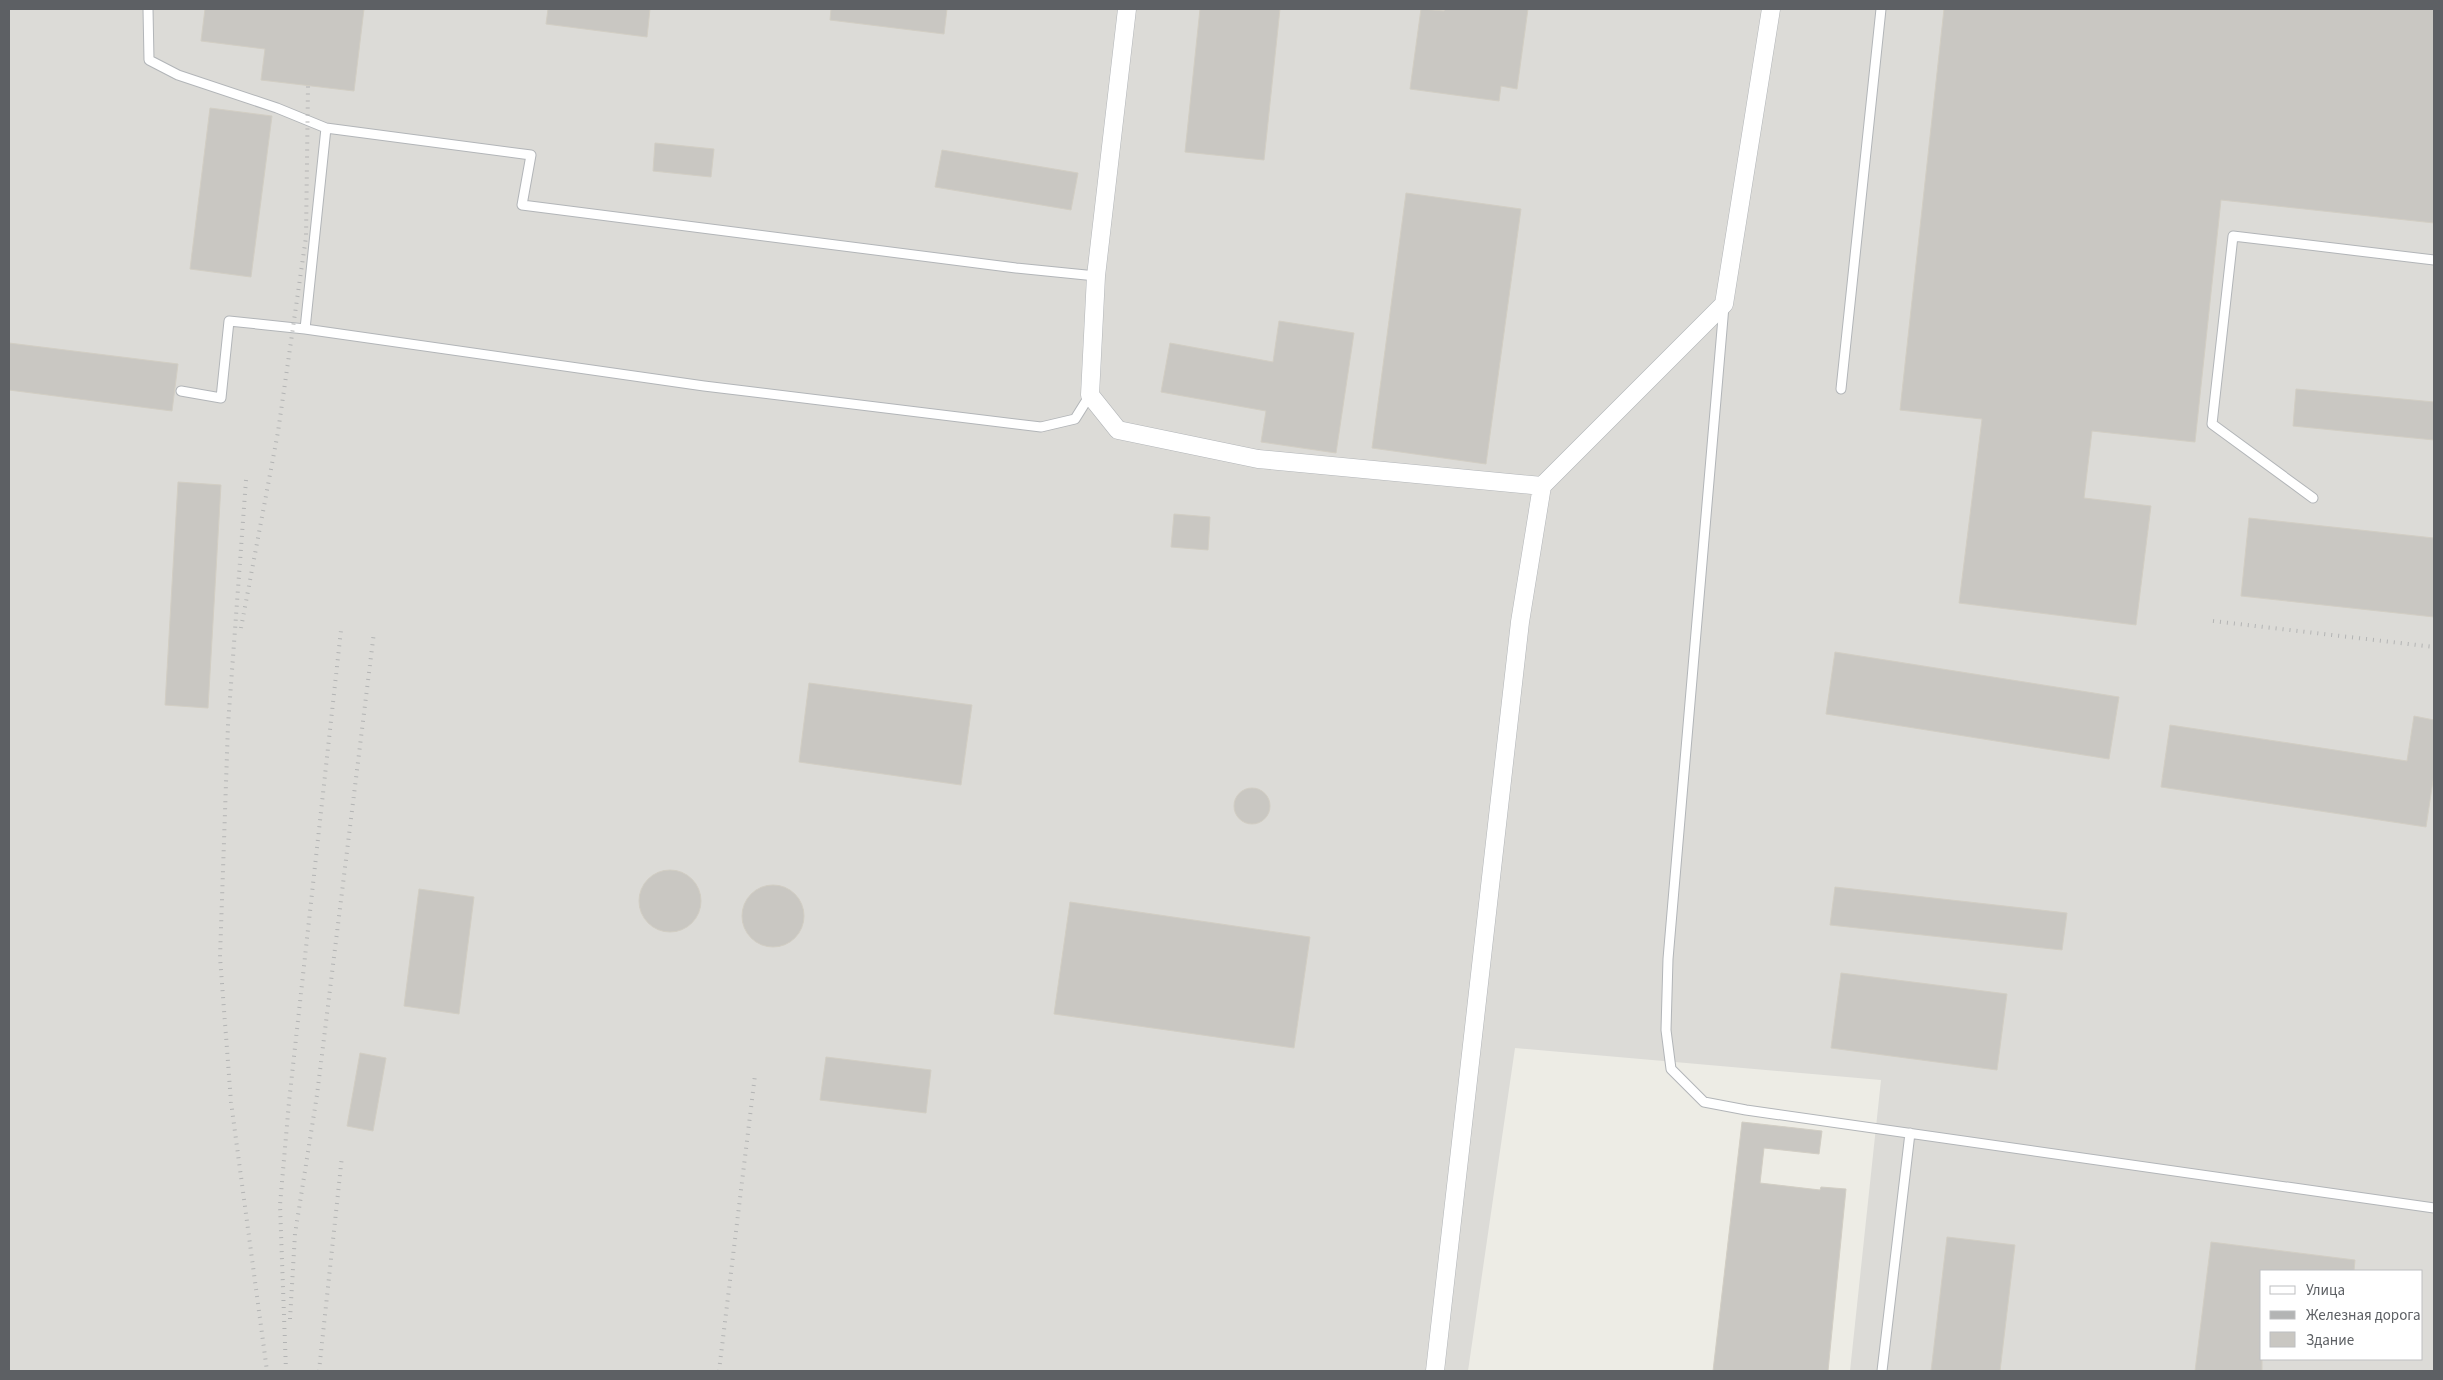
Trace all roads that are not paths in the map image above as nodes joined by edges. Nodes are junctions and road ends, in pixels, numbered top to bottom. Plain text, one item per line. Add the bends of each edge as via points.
1 (148, 9) edge
2 (1127, 9) edge
3 (1771, 9) edge
4 (1881, 9) edge
5 (326, 128) junction
6 (2434, 260) edge
7 (1096, 276) junction
8 (1724, 304) junction
9 (305, 329) junction
10 (1841, 389) dead end
11 (181, 391) dead end
12 (1090, 395) junction
13 (1542, 486) junction
14 (2313, 498) dead end
15 (1910, 1134) junction
16 (2434, 1208) edge
17 (1435, 1371) edge
18 (1882, 1371) edge

1 - 5 lane via 150,60 178,75
2 - 7 street
3 - 8 street
4 - 10 lane
5 - 7 lane via 531,155 522,205
5 - 9 lane
6 - 14 lane via 2233,236 2212,424
7 - 12 street
8 - 13 street
8 - 15 lane via 1668,959 1666,1030 1670,1068 1704,1102
9 - 11 lane via 229,322 221,398
9 - 12 lane via 704,386 1041,427 1075,419
12 - 13 street via 1118,430 1249,457
13 - 17 street via 1520,622
15 - 16 lane
15 - 18 lane

